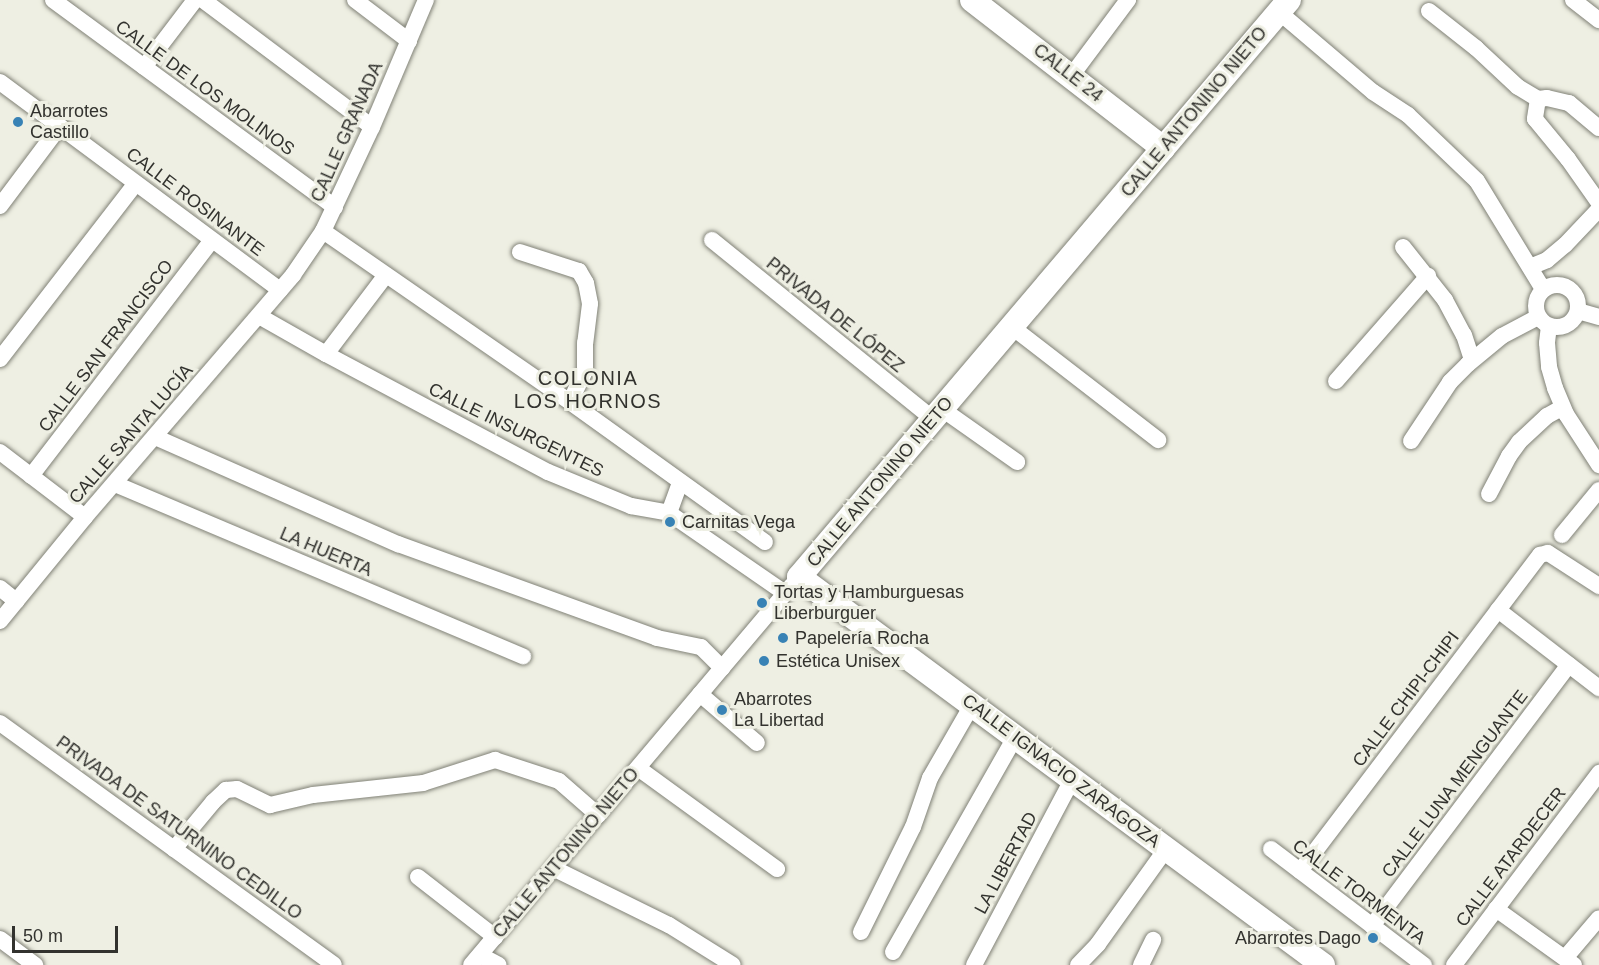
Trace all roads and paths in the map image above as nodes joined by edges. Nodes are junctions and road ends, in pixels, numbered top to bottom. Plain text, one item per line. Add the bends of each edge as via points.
1 (53, 0) edge
2 (195, 0) edge
3 (203, 0) edge
4 (355, 0) edge
5 (426, 0) edge
6 (1128, 0) edge
7 (1573, 0) edge
8 (975, 1) edge
9 (1284, 6) edge
10 (1429, 11) dead end
11 (1599, 20) edge
12 (409, 40) junction
13 (144, 67) junction
14 (1072, 75) junction
15 (0, 82) edge
16 (1538, 99) junction
17 (60, 126) junction
18 (372, 127) junction
19 (1599, 128) edge
20 (1163, 148) junction
21 (136, 183) junction
22 (1599, 203) edge
23 (0, 206) edge
24 (335, 207) junction
25 (1599, 209) edge
26 (323, 231) junction
27 (212, 240) junction
28 (712, 240) dead end
29 (1404, 247) dead end
30 (520, 252) dead end
31 (1530, 267) junction
32 (293, 275) joint
33 (386, 275) junction
34 (1428, 276) junction
35 (280, 290) junction
36 (1544, 290) junction
37 (1578, 311) junction
38 (259, 316) junction
39 (1599, 317) edge
40 (1544, 322) junction
41 (1012, 327) junction
42 (326, 354) junction
43 (0, 359) edge
44 (1472, 360) junction
45 (1336, 381) dead end
46 (570, 402) junction
47 (1563, 406) junction
48 (937, 414) junction
49 (155, 437) junction
50 (1158, 440) dead end
51 (1410, 441) dead end
52 (0, 452) edge
53 (1017, 462) dead end
54 (1599, 465) edge
55 (31, 476) junction
56 (680, 482) junction
57 (115, 484) junction
58 (1599, 490) edge
59 (1490, 494) dead end
60 (669, 513) junction
61 (85, 517) junction
62 (1562, 535) dead end
63 (765, 542) dead end
64 (1595, 583) edge
65 (792, 585) junction
66 (0, 588) edge
67 (16, 601) junction
68 (1498, 610) junction
69 (0, 621) edge
70 (523, 656) dead end
71 (1569, 665) junction
72 (722, 668) junction
73 (1599, 688) edge
74 (700, 694) junction
75 (972, 705) junction
76 (0, 723) edge
77 (1014, 737) junction
78 (757, 743) dead end
79 (640, 765) junction
80 (1072, 780) junction
81 (1596, 785) edge
82 (707, 810) dead end
83 (598, 814) junction
84 (174, 849) junction
85 (1166, 849) junction
86 (1271, 849) dead end
87 (553, 868) junction
88 (777, 869) dead end
89 (1300, 871) junction
90 (418, 877) dead end
91 (1496, 909) junction
92 (1599, 918) edge
93 (1372, 926) junction
94 (861, 932) dead end
95 (495, 937) junction
96 (0, 939) edge
97 (1153, 940) dead end
98 (893, 952) dead end
99 (476, 960) edge
100 (1310, 961) edge
101 (1570, 961) edge
102 (35, 965) edge
103 (334, 965) edge
104 (499, 965) edge
105 (733, 965) edge
106 (974, 965) edge
107 (1078, 965) edge
108 (1141, 965) edge
109 (1424, 965) edge
110 (1454, 965) edge

1 - 13 street, CALLE DE LOS MOLINOS
2 - 13 street
3 - 18 street
4 - 12 street
5 - 12 street, CALLE GRANADA
6 - 14 street
7 - 11 street
8 - 14 main road, CALLE 24
9 - 20 main road, CALLE ANTONINO NIETO
9 - 31 street via 1358,80 1408,115 1477,181
10 - 16 street via 1518,87
12 - 18 street, CALLE GRANADA
13 - 24 street, CALLE DE LOS MOLINOS
14 - 20 main road, CALLE 24
15 - 17 street, CALLE ROSINANTE
16 - 19 street via 1569,103
16 - 22 street via 1535,118
17 - 21 street, CALLE ROSINANTE
17 - 23 street
18 - 24 street, CALLE GRANADA
20 - 41 main road, CALLE ANTONINO NIETO
21 - 27 street, CALLE ROSINANTE
21 - 43 street
24 - 26 street, CALLE GRANADA
25 - 31 street via 1565,245
26 - 32 street, CALLE GRANADA
26 - 33 street
27 - 35 street, CALLE ROSINANTE
27 - 55 street, CALLE SAN FRANCISCO
28 - 48 street, PRIVADA DE LÓPEZ
29 - 34 street
30 - 46 street via 579,271 586,283 590,304 585,371
31 - 36 street
32 - 35 street, CALLE SANTA LUCÍA
33 - 42 street
33 - 46 street
34 - 44 street via 1464,335
34 - 45 street
35 - 38 street, CALLE SANTA LUCÍA
36 - 37 street via 1557,285 1572,290
36 - 40 street via 1536,302
37 - 39 street
37 - 40 street via 1564,327
38 - 42 street, CALLE INSURGENTES
38 - 49 street, CALLE SANTA LUCÍA
40 - 44 street via 1502,336
40 - 47 street via 1549,367
41 - 48 main road, CALLE ANTONINO NIETO
41 - 50 street
42 - 60 street, CALLE INSURGENTES via 548,472 631,506
44 - 51 street via 1450,382
46 - 56 street
47 - 54 street
47 - 59 street via 1519,442
48 - 53 street, PRIVADA DE LÓPEZ
48 - 65 main road, CALLE ANTONINO NIETO
49 - 57 street, CALLE SANTA LUCÍA
49 - 72 street via 398,544 657,638 701,647
52 - 55 street
55 - 61 street
56 - 60 street
56 - 63 street
57 - 61 street, CALLE SANTA LUCÍA
57 - 70 street, LA HUERTA
58 - 62 street
60 - 65 street, CALLE INSURGENTES
61 - 67 street, CALLE SANTA LUCÍA
64 - 68 street, CALLE CHIPI-CHIPI via 1544,552
65 - 72 street, CALLE ANTONINO NIETO
65 - 75 main road, CALLE IGNACIO ZARAGOZA
66 - 67 street
67 - 69 street, CALLE SANTA LUCÍA
68 - 71 street
68 - 89 street, CALLE CHIPI-CHIPI
71 - 73 street
71 - 93 street, CALLE LUNA MENGUANTE
72 - 74 street, CALLE ANTONINO NIETO
74 - 78 street
74 - 79 street, CALLE ANTONINO NIETO
75 - 77 main road, CALLE IGNACIO ZARAGOZA
75 - 94 street via 930,778 914,827
76 - 84 street, PRIVADA DE SATURNINO CEDILLO
77 - 80 main road, CALLE IGNACIO ZARAGOZA
77 - 98 street
79 - 82 street
79 - 83 street, CALLE ANTONINO NIETO
79 - 88 street
80 - 85 main road, CALLE IGNACIO ZARAGOZA
80 - 106 street, LA LIBERTAD
81 - 91 street, CALLE ATARDECER
83 - 84 street via 560,781 495,760 423,783 313,795 270,805 237,789 226,790
83 - 87 street, CALLE ANTONINO NIETO
84 - 103 street, PRIVADA DE SATURNINO CEDILLO
85 - 100 main road, CALLE IGNACIO ZARAGOZA
85 - 107 street via 1098,944
86 - 89 street, CALLE TORMENTA
87 - 95 street, CALLE ANTONINO NIETO
87 - 105 street via 669,925
89 - 93 street, CALLE TORMENTA
90 - 95 street
91 - 101 street
91 - 110 street, CALLE ATARDECER
92 - 101 street
93 - 109 street, CALLE TORMENTA
95 - 99 street, CALLE ANTONINO NIETO
96 - 102 street
97 - 108 street
99 - 104 street

